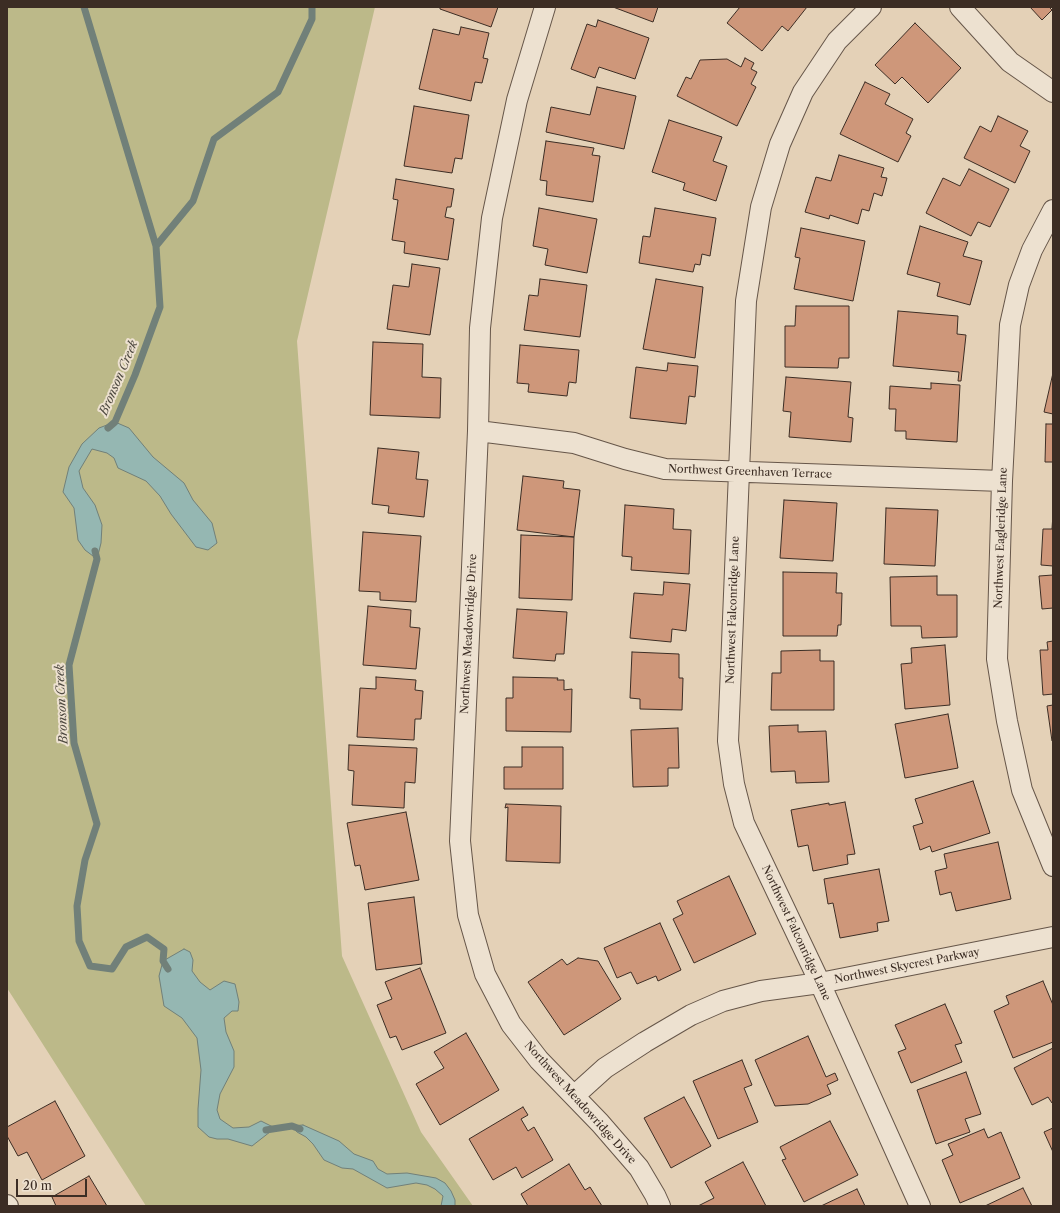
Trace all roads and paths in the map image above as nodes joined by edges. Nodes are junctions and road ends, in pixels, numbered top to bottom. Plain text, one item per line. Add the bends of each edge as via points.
1 (546, 7) edge
2 (871, 7) edge
3 (960, 7) edge
4 (1053, 92) edge
5 (1053, 210) edge
6 (478, 431) junction
7 (738, 472) junction
8 (1002, 481) junction
9 (1053, 866) edge
10 (1053, 937) edge
11 (820, 983) junction
12 (574, 1096) junction
13 (660, 1206) edge
14 (920, 1206) edge

1 - 6 street, Northwest Meadowridge Drive via 517,100 492,218 480,328
2 - 7 street, Northwest Falconridge Lane via 837,41 803,92 780,144 761,207 746,301
3 - 4 street via 1010,62
5 - 8 street, Northwest Eagleridge Lane via 1032,250 1019,285 1010,325
6 - 7 street, Northwest Greenhaven Terrace via 574,443 665,469
6 - 12 street, Northwest Meadowridge Drive via 460,841 468,915 485,974 511,1024 539,1060
7 - 8 street, Northwest Greenhaven Terrace
7 - 11 street, Northwest Falconridge Lane via 728,741 734,784 744,823
8 - 9 street, Northwest Eagleridge Lane via 997,659 1022,790
10 - 11 street, Northwest Skycrest Parkway
11 - 12 street, Northwest Skycrest Parkway via 760,991 723,1001 691,1015 605,1068
11 - 14 street, Northwest Falconridge Lane
12 - 13 street, Northwest Meadowridge Drive via 639,1168

